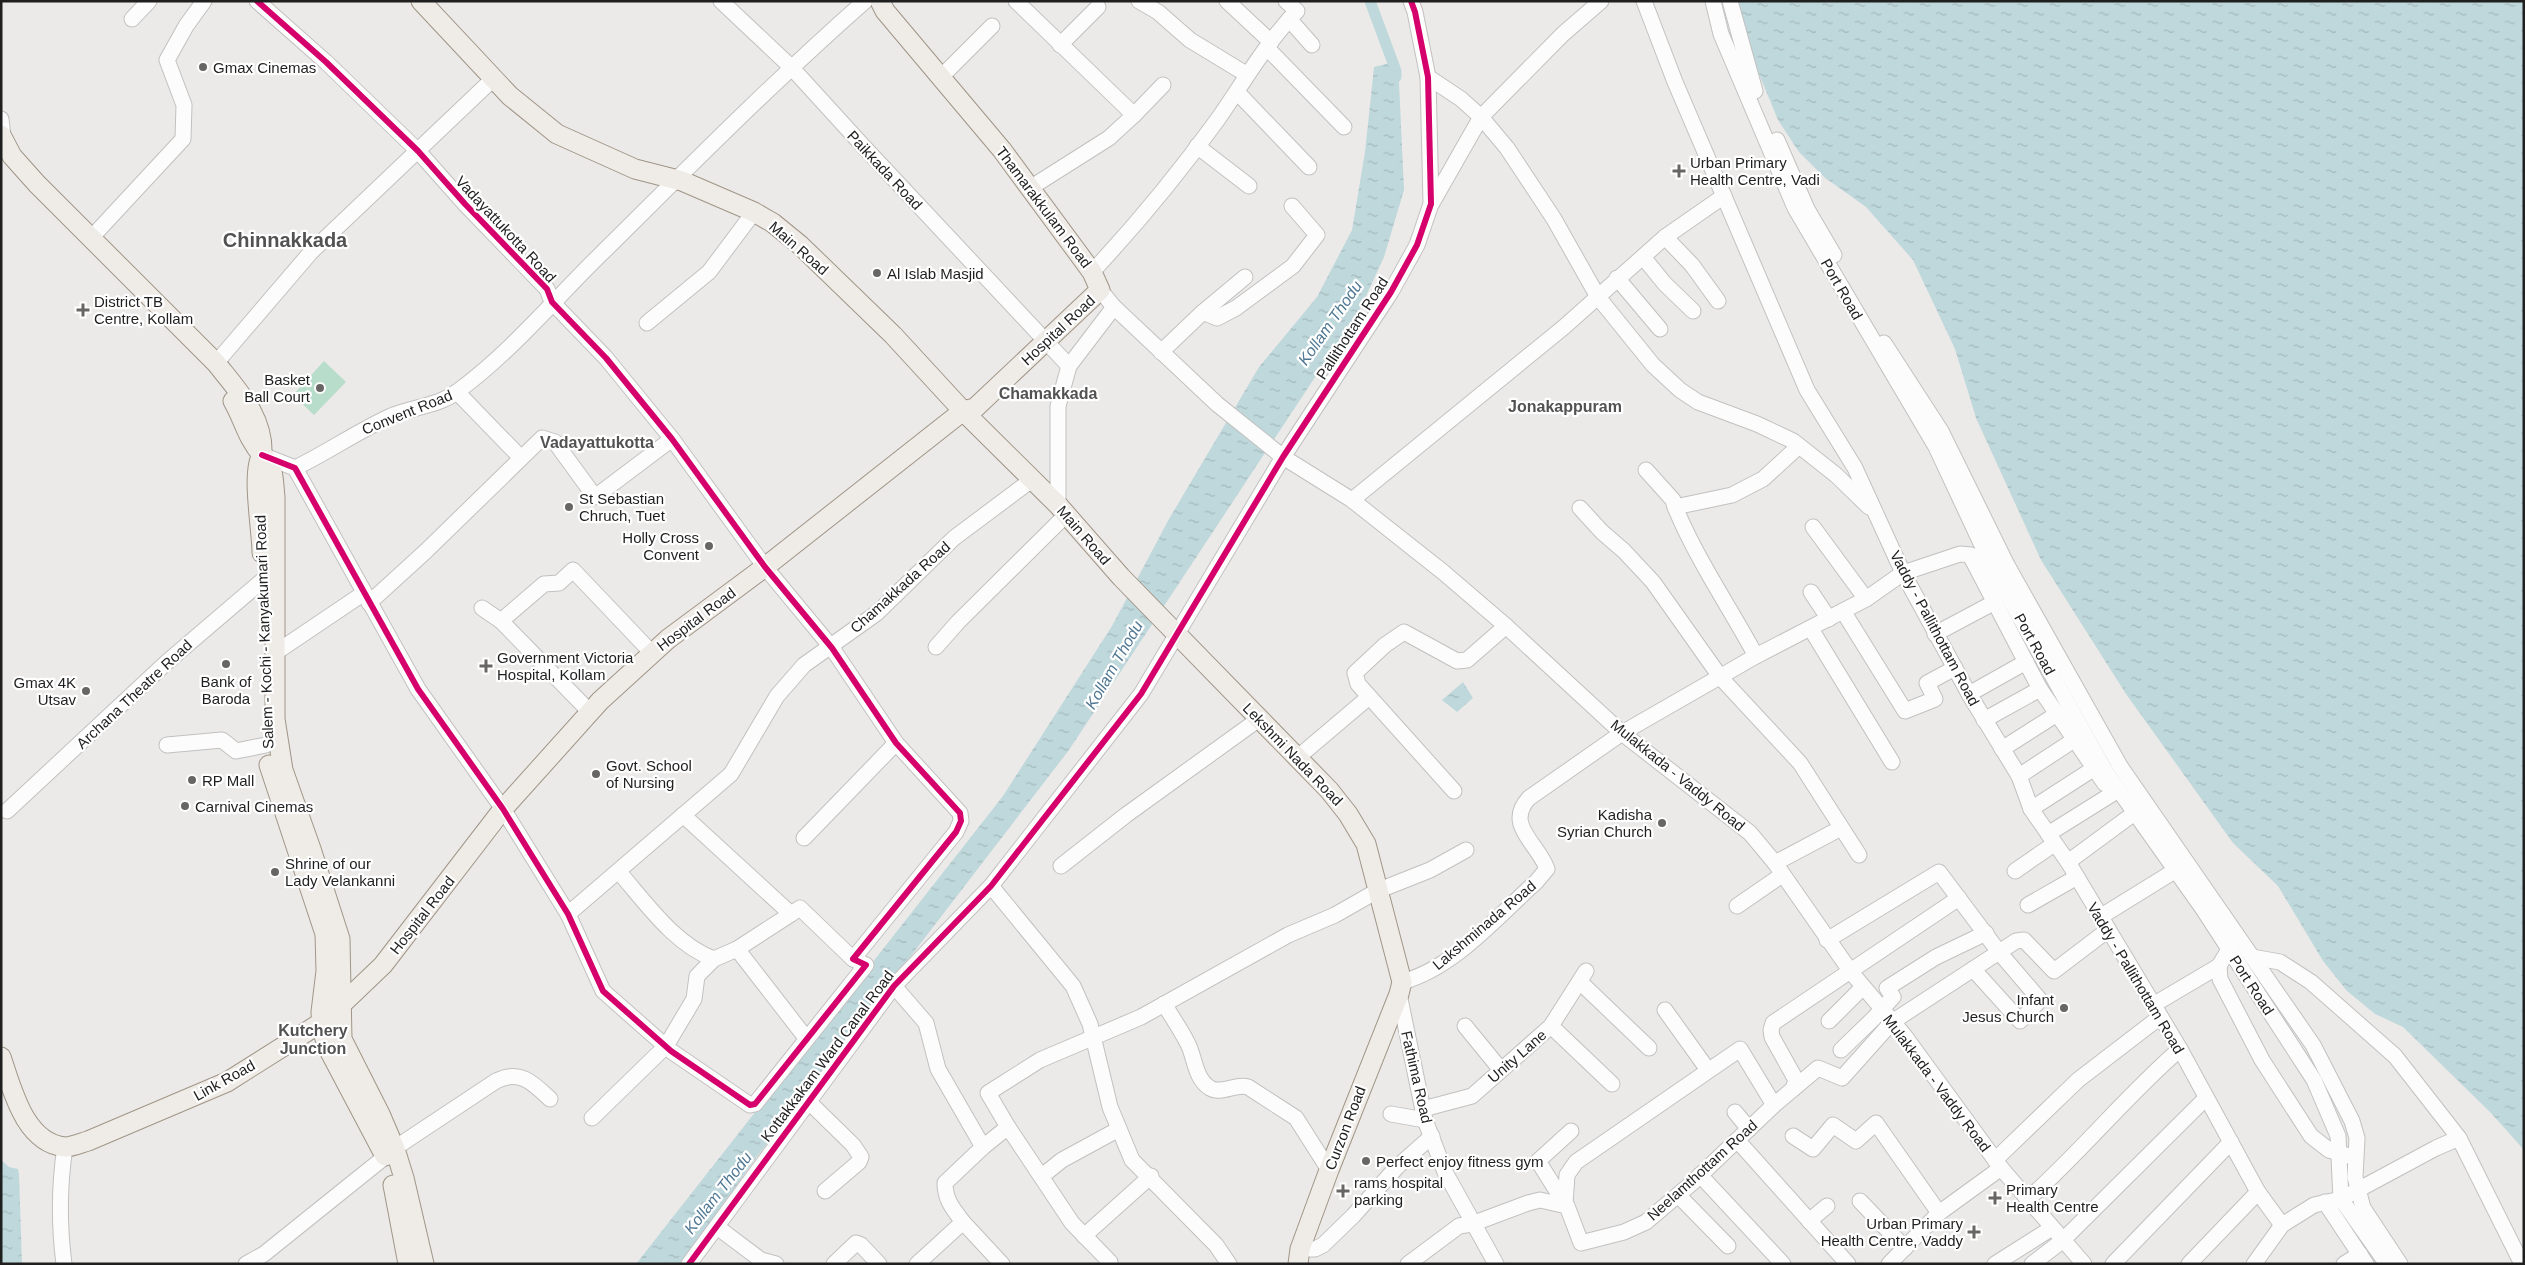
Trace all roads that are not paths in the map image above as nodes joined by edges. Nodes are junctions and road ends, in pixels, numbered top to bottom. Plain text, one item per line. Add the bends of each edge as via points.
1 (149, 1) edge
2 (204, 1) edge
3 (257, 1) edge
4 (421, 1) edge
5 (722, 1) edge
6 (865, 1) edge
7 (880, 1) edge
8 (1016, 1) edge
9 (1139, 1) edge
10 (1227, 1) edge
11 (1286, 1) edge
12 (1411, 1) edge
13 (1601, 1) edge
14 (1644, 1) edge
15 (1713, 1) edge
16 (1730, 1) edge
17 (1098, 7) dead end
18 (132, 19) dead end
19 (1289, 20) junction
20 (992, 26) dead end
21 (1060, 44) junction
22 (1269, 45) junction
23 (1312, 45) dead end
24 (791, 67) junction
25 (1246, 74) junction
26 (941, 77) junction
27 (1428, 77) junction
28 (493, 79) junction
29 (1163, 84) dead end
30 (1237, 92) junction
31 (1134, 115) junction
32 (1481, 117) junction
33 (1344, 127) dead end
34 (2, 131) edge
35 (1197, 146) junction
36 (418, 151) junction
37 (1, 158) edge
38 (1309, 167) dead end
39 (676, 180) junction
40 (1249, 186) dead end
41 (1030, 188) junction
42 (1724, 196) junction
43 (1431, 204) junction
44 (1292, 206) dead end
45 (754, 212) junction
46 (92, 237) junction
47 (1665, 237) junction
48 (1643, 257) junction
49 (1092, 272) junction
50 (1245, 277) dead end
51 (1617, 278) junction
52 (1100, 290) junction
53 (1598, 297) junction
54 (1718, 300) dead end
55 (552, 302) junction
56 (1114, 307) junction
57 (1203, 312) junction
58 (1693, 312) dead end
59 (647, 323) dead end
60 (1660, 329) dead end
61 (1046, 341) junction
62 (1161, 352) junction
63 (216, 363) junction
64 (1070, 366) junction
65 (457, 392) junction
66 (964, 411) junction
67 (672, 439) junction
68 (1799, 446) junction
69 (1279, 454) junction
70 (262, 455) junction
71 (520, 458) junction
72 (294, 468) junction
73 (1646, 470) dead end
74 (1032, 479) junction
75 (1352, 500) junction
76 (1675, 507) junction
77 (1580, 508) dead end
78 (1062, 510) junction
79 (1875, 513) junction
80 (1813, 527) dead end
81 (1971, 555) junction
82 (765, 567) junction
83 (2001, 568) junction
84 (1904, 572) junction
85 (263, 580) junction
86 (1811, 592) dead end
87 (366, 598) junction
88 (1866, 599) junction
89 (1995, 602) junction
90 (482, 608) dead end
91 (1843, 611) junction
92 (1829, 619) junction
93 (501, 621) junction
94 (1506, 626) junction
95 (1171, 628) junction
96 (1811, 629) junction
97 (1936, 634) junction
98 (936, 647) dead end
99 (832, 648) junction
100 (651, 652) junction
101 (275, 653) junction
102 (1756, 656) junction
103 (2026, 662) junction
104 (1955, 668) junction
105 (1721, 678) junction
106 (2040, 689) junction
107 (1969, 694) junction
108 (1369, 697) junction
109 (590, 712) junction
110 (2057, 714) junction
111 (1259, 719) junction
112 (1984, 720) junction
113 (1622, 733) junction
114 (2074, 740) junction
115 (896, 743) junction
116 (167, 745) dead end
117 (266, 745) junction
118 (2002, 749) junction
119 (1297, 758) junction
120 (1892, 762) dead end
121 (2093, 768) junction
122 (2019, 776) junction
123 (1454, 791) dead end
124 (2112, 794) junction
125 (502, 809) junction
126 (2031, 809) junction
127 (7, 811) dead end
128 (683, 815) junction
129 (2129, 817) junction
130 (1841, 828) junction
131 (804, 838) dead end
132 (2051, 839) junction
133 (1466, 850) dead end
134 (2163, 851) junction
135 (1859, 855) dead end
136 (2068, 862) junction
137 (1061, 866) dead end
138 (1779, 869) junction
139 (2176, 870) junction
140 (2015, 871) dead end
141 (619, 872) junction
142 (2077, 877) junction
143 (991, 886) junction
144 (1377, 891) junction
145 (1959, 898) junction
146 (1737, 906) dead end
147 (2028, 906) dead end
148 (568, 914) junction
149 (791, 914) junction
150 (2104, 924) junction
151 (1986, 934) junction
152 (1827, 940) junction
153 (737, 949) junction
154 (2229, 949) junction
155 (1999, 952) junction
156 (2252, 957) junction
157 (853, 959) junction
158 (714, 960) junction
159 (2219, 966) junction
160 (1973, 969) junction
161 (326, 971) junction
162 (1851, 972) junction
163 (894, 986) junction
164 (1863, 987) junction
165 (1401, 988) junction
166 (1164, 1004) junction
167 (340, 1007) junction
168 (1664, 1010) dead end
169 (1882, 1010) junction
170 (2156, 1011) junction
171 (1829, 1021) dead end
172 (322, 1022) junction
173 (1892, 1022) junction
174 (1465, 1026) dead end
175 (1551, 1026) junction
176 (806, 1038) junction
177 (1093, 1038) junction
178 (289, 1041) junction
179 (666, 1046) junction
180 (1649, 1048) dead end
181 (2180, 1049) junction
182 (1841, 1050) dead end
183 (1, 1057) edge
184 (338, 1068) junction
185 (1501, 1070) junction
186 (1708, 1070) junction
187 (1612, 1084) dead end
188 (1793, 1089) junction
189 (550, 1099) dead end
190 (2205, 1099) junction
191 (805, 1103) junction
192 (1774, 1105) junction
193 (1736, 1112) dead end
194 (1391, 1114) dead end
195 (1424, 1114) junction
196 (592, 1118) dead end
197 (1008, 1127) junction
198 (1119, 1129) junction
199 (1748, 1129) junction
200 (1571, 1131) dead end
201 (1432, 1136) junction
202 (1793, 1136) dead end
203 (2459, 1138) junction
204 (1737, 1140) junction
205 (2231, 1142) junction
206 (65, 1147) junction
207 (983, 1147) junction
208 (2436, 1148) junction
209 (390, 1153) junction
210 (2340, 1155) junction
211 (2468, 1156) junction
212 (2358, 1158) junction
213 (1998, 1164) junction
214 (1329, 1170) junction
215 (1700, 1175) junction
216 (1042, 1176) junction
217 (1151, 1176) junction
218 (2357, 1190) junction
219 (825, 1191) dead end
220 (2258, 1192) junction
221 (1678, 1195) junction
222 (2341, 1199) junction
223 (2027, 1200) junction
224 (1860, 1201) dead end
225 (2325, 1202) junction
226 (1564, 1204) junction
227 (1827, 1206) dead end
228 (1939, 1213) junction
229 (1809, 1221) junction
230 (963, 1222) junction
231 (1472, 1224) junction
232 (2282, 1225) junction
233 (717, 1227) junction
234 (2052, 1228) junction
235 (1084, 1236) junction
236 (2062, 1241) junction
237 (1728, 1246) dead end
238 (1905, 1248) junction
239 (1299, 1256) edge
240 (2363, 1259) edge
241 (1110, 1262) dead end
242 (64, 1264) edge
243 (246, 1264) edge
244 (408, 1264) edge
245 (424, 1264) edge
246 (689, 1264) edge
247 (776, 1264) edge
248 (834, 1264) edge
249 (879, 1264) edge
250 (917, 1264) edge
251 (1002, 1264) edge
252 (1229, 1264) edge
253 (1408, 1264) edge
254 (1496, 1264) edge
255 (1783, 1264) edge
256 (1848, 1264) edge
257 (1890, 1264) edge
258 (1995, 1264) edge
259 (2032, 1264) edge
260 (2084, 1264) edge
261 (2113, 1264) edge
262 (2189, 1264) edge
263 (2254, 1264) edge
264 (2344, 1264) edge
265 (2387, 1264) edge
266 (2400, 1264) edge
267 (2522, 1264) edge

1 - 18 street
2 - 46 street via 167,60 184,105 183,139
3 - 36 street, Vadayattukotta Road
4 - 28 main road, Main Road
5 - 24 street, Paikkada Road
6 - 24 street, Convent Road
7 - 26 main road, Thamarakkulam Road
8 - 21 street
9 - 25 street via 1158,12 1190,40
10 - 22 street
11 - 19 street via 1297,12
12 - 27 street, Pallithottam Road
13 - 32 street via 1563,34
14 - 42 street, Vaddy - Pallithottam Road
15 - 83 street, Port Road via 1721,34 1795,208 1936,447
16 - 83 street, Port Road via 1751,81 1807,209 1890,352 1941,431
17 - 21 street
19 - 22 street
19 - 23 street
20 - 26 street
21 - 31 street
22 - 25 street
22 - 33 street
24 - 39 street, Convent Road
24 - 61 street, Paikkada Road
25 - 30 street
26 - 41 main road, Thamarakkulam Road
27 - 32 street
27 - 43 street, Pallithottam Road
28 - 36 street
28 - 39 main road, Main Road via 557,134 635,169
29 - 31 street
30 - 35 street
30 - 38 street
31 - 41 street via 1109,138
32 - 43 street
32 - 53 street via 1507,148 1554,218
34 - 46 main road, Salem - Kochi - Kanyakumari Road via 12,156
35 - 40 street
35 - 49 street via 1142,218
36 - 55 street, Vadayattukotta Road via 464,204 547,288
36 - 63 street via 311,252
37 - 70 main road, Salem - Kochi - Kanyakumari Road via 193,349 230,396 250,441
39 - 45 main road, Main Road
39 - 55 street, Convent Road
41 - 49 main road, Thamarakkulam Road
42 - 47 street
42 - 79 street, Vaddy - Pallithottam Road via 1807,390 1855,468
43 - 69 street, Pallithottam Road via 1417,245 1392,292
44 - 57 street via 1317,235 1293,266 1217,318
45 - 59 street via 709,272
45 - 66 main road, Main Road via 800,245 893,335
46 - 63 main road, Salem - Kochi - Kanyakumari Road
47 - 48 street
47 - 54 street via 1692,265
48 - 51 street
48 - 58 street
49 - 52 main road, Thamarakkulam Road
50 - 57 street
51 - 53 street
51 - 60 street
52 - 56 street, Thamarakkulam Road
52 - 61 main road, Hospital Road
53 - 68 street via 1653,365 1680,390 1698,402 1757,424
53 - 75 street
55 - 65 street, Convent Road via 515,344
55 - 67 street, Vadayattukotta Road via 606,358
56 - 62 street, Thamarakkulam Road
56 - 64 street
57 - 62 street
61 - 64 street, Paikkada Road
61 - 66 main road, Hospital Road via 975,408
62 - 69 street, Thamarakkulam Road via 1216,404
63 - 70 main road, Salem - Kochi - Kanyakumari Road via 258,422 263,440
64 - 78 street via 1058,406
65 - 71 street
65 - 72 street, Convent Road via 440,402 392,416
66 - 74 main road, Main Road
66 - 82 main road, Hospital Road
67 - 71 street via 595,497 550,438 542,438
67 - 82 street, Vadayattukotta Road
68 - 76 street via 1763,479 1732,495
68 - 79 street via 1836,475
69 - 75 street, Mulakkada - Vaddy Road
69 - 95 street, Pallithottam Road
70 - 72 street
70 - 85 main road, Salem - Kochi - Kanyakumari Road via 257,462 257,479
70 - 101 main road, Salem - Kochi - Kanyakumari Road via 272,470 275,497
71 - 87 street via 426,551
72 - 87 street
73 - 76 street via 1673,500
74 - 78 main road, Main Road
74 - 99 street, Chamakkada Road via 954,538 877,613
75 - 94 street, Mulakkada - Vaddy Road
76 - 102 street via 1697,557
77 - 105 street via 1653,582
78 - 95 main road, Main Road via 1120,577
78 - 98 street
79 - 84 street, Vaddy - Pallithottam Road
80 - 88 street
81 - 83 street
81 - 84 street via 1960,554
81 - 89 street
82 - 99 street, Vadayattukotta Road
82 - 100 main road, Hospital Road
83 - 134 street, Port Road via 2106,772
83 - 156 street, Port Road via 2120,766
84 - 88 street
84 - 97 street, Vaddy - Pallithottam Road
85 - 117 main road, Salem - Kochi - Kanyakumari Road
85 - 127 street, Archana Theatre Road via 167,662
86 - 92 street
87 - 101 street
87 - 125 street via 418,689
88 - 91 street
89 - 97 street
89 - 103 street
90 - 93 street
91 - 92 street
91 - 104 street via 1905,711 1935,699 1927,683
92 - 96 street
93 - 100 street via 544,584 559,583 573,570
93 - 109 street
94 - 108 street via 1467,660 1457,661 1408,632 1400,633 1355,673 1358,684
94 - 113 street, Mulakkada - Vaddy Road
95 - 111 main road, Lekshmi Nada Road
95 - 143 street, Kottakkakam Ward Canal Road via 1141,694
96 - 102 street
96 - 120 street
97 - 104 street, Vaddy - Pallithottam Road
99 - 115 street, Vadayattukotta Road
99 - 128 street, Chamakkada Road via 804,665 782,690 731,774
100 - 109 main road, Hospital Road
101 - 167 main road, Salem - Kochi - Kanyakumari Road via 275,720 281,760 340,940
102 - 105 street
103 - 106 street
103 - 107 street
104 - 107 street, Vaddy - Pallithottam Road
105 - 113 street
105 - 130 street via 1800,763
106 - 110 street
106 - 112 street
107 - 112 street, Vaddy - Pallithottam Road
108 - 119 street
108 - 123 street
109 - 125 main road, Hospital Road
110 - 114 street
110 - 118 street
111 - 119 main road, Lekshmi Nada Road
111 - 137 street
112 - 118 street, Vaddy - Pallithottam Road
113 - 138 street, Mulakkada - Vaddy Road via 1737,821
113 - 165 street, Lakshminada Road via 1520,808 1519,817 1526,837 1542,856 1547,869 1536,882 1445,962
114 - 121 street
114 - 122 street
115 - 131 street
115 - 157 street, Vadayattukotta Road via 960,814 961,822
116 - 117 street via 222,740 236,751
117 - 161 main road, Salem - Kochi - Kanyakumari Road via 274,785 325,934
118 - 122 street, Vaddy - Pallithottam Road
119 - 144 main road, Lekshmi Nada Road via 1348,814 1366,844
121 - 124 street
121 - 126 street
122 - 126 street, Vaddy - Pallithottam Road
124 - 129 street
124 - 132 street
125 - 148 street
125 - 167 main road, Hospital Road via 384,965
126 - 132 street, Vaddy - Pallithottam Road
128 - 141 street, Chamakkada Road
128 - 149 street
129 - 134 street via 2148,843
129 - 136 street
130 - 135 street
130 - 138 street
132 - 136 street, Vaddy - Pallithottam Road
132 - 140 street
133 - 144 street via 1430,870
134 - 139 street, Port Road
136 - 142 street, Vaddy - Pallithottam Road
138 - 146 street
138 - 152 street, Mulakkada - Vaddy Road
139 - 150 street
139 - 154 street, Port Road
141 - 148 street, Chamakkada Road
141 - 158 street via 668,927 697,953
142 - 147 street
142 - 150 street, Vaddy - Pallithottam Road
143 - 163 street, Kottakkakam Ward Canal Road
143 - 177 street via 1073,986
144 - 165 main road, Lekshmi Nada Road
144 - 166 street via 1336,915 1288,935
145 - 151 street
145 - 152 street via 1939,872
145 - 162 street
148 - 179 street via 603,991
149 - 153 street
149 - 157 street via 800,908
150 - 155 street via 2054,971 2024,940 2016,941
150 - 170 street, Vaddy - Pallithottam Road
151 - 155 street
151 - 169 street via 1936,957 1888,988 1893,997
152 - 162 street, Mulakkada - Vaddy Road
153 - 158 street
153 - 176 street
154 - 159 street
154 - 210 street, Port Road via 2314,1080 2338,1136
155 - 160 street
155 - 160 street via 2040,1000 2020,1021
156 - 203 street via 2280,962 2311,982 2395,1056
156 - 212 street, Port Road via 2317,1054 2352,1121
157 - 176 street via 866,965
158 - 179 street via 697,976 694,999
159 - 170 street
159 - 210 street via 2220,979 2262,1060 2311,1136 2318,1144
160 - 173 street
161 - 172 main road, Salem - Kochi - Kanyakumari Road
161 - 178 main road via 309,1011
162 - 164 street, Mulakkada - Vaddy Road
162 - 188 street via 1773,1023 1772,1038 1796,1080
163 - 191 street, Kottakkakam Ward Canal Road
163 - 207 street via 926,1023 938,1068
164 - 169 street, Mulakkada - Vaddy Road
164 - 171 street
165 - 195 street, Fathima Road
165 - 214 main road, Curzon Road
166 - 177 street
166 - 214 street via 1188,1045 1200,1077 1210,1088 1219,1090 1240,1084 1296,1118
167 - 172 main road, Hospital Road
167 - 209 main road, Salem - Kochi - Kanyakumari Road via 342,1039 380,1114
168 - 186 street
169 - 173 street, Mulakkada - Vaddy Road
169 - 182 street
170 - 181 street, Vaddy - Pallithottam Road
170 - 213 street via 2078,1080
172 - 178 main road, Link Road
172 - 184 main road, Salem - Kochi - Kanyakumari Road via 329,1050
173 - 188 street, Neelamthottam Road via 1842,1078 1818,1068
173 - 213 street, Mulakkada - Vaddy Road
174 - 185 street
175 - 180 street, Unity Lane via 1583,976
175 - 185 street, Unity Lane
175 - 187 street
176 - 179 street via 759,1101 750,1105
177 - 197 street via 1040,1060 988,1093
177 - 198 street via 1110,1108
178 - 184 main road via 315,1046
178 - 206 main road, Link Road via 227,1082 88,1141
179 - 196 street
181 - 190 street, Vaddy - Pallithottam Road
181 - 223 street via 2154,1071 2060,1171
183 - 206 main road via 29,1125 41,1137
184 - 209 main road, Salem - Kochi - Kanyakumari Road
185 - 195 street, Unity Lane via 1472,1096
186 - 192 street via 1740,1049
186 - 226 street via 1576,1162 1567,1175
188 - 192 street, Neelamthottam Road
189 - 209 street via 521,1077 504,1077
190 - 205 street, Vaddy - Pallithottam Road
190 - 236 street
191 - 219 street via 854,1145 861,1157
191 - 233 street, Kottakkakam Ward Canal Road
192 - 199 street, Neelamthottam Road
193 - 199 street
194 - 195 street
195 - 201 street, Fathima Road
197 - 207 street
197 - 216 street
198 - 216 street via 1062,1160
198 - 217 street via 1132,1160
199 - 204 street, Neelamthottam Road
200 - 226 street via 1538,1161
201 - 231 street, Fathima Road via 1445,1172
201 - 239 street via 1397,1167 1323,1245
202 - 228 street via 1813,1149 1833,1125 1856,1141 1876,1123
203 - 208 street
203 - 211 street
204 - 215 street, Neelamthottam Road
204 - 229 street
205 - 220 street, Vaddy - Pallithottam Road
205 - 261 street
206 - 242 street via 60,1178
207 - 230 street via 945,1183 949,1204
208 - 211 street
208 - 218 street
209 - 243 street via 264,1254
209 - 244 main road, Salem - Kochi - Kanyakumari Road
209 - 245 main road, Salem - Kochi - Kanyakumari Road via 410,1202
210 - 212 street
210 - 222 street, Port Road
211 - 267 street
212 - 218 street, Port Road
213 - 223 street, Mulakkada - Vaddy Road
213 - 228 street
214 - 239 main road, Curzon Road
215 - 221 street, Neelamthottam Road
215 - 255 street
216 - 235 street via 1057,1202
217 - 235 street
217 - 252 street via 1216,1245
218 - 222 street
218 - 266 street, Port Road via 2363,1208
220 - 232 street, Vaddy - Pallithottam Road
220 - 262 street
221 - 226 street, Neelamthottam Road via 1646,1222 1584,1243 1579,1241
221 - 237 street
222 - 225 street
222 - 265 street
223 - 234 street, Mulakkada - Vaddy Road
224 - 238 street
225 - 232 street via 2314,1205
225 - 240 street
226 - 231 street via 1540,1200
227 - 229 street
228 - 238 street
229 - 256 street
230 - 250 street
230 - 251 street
231 - 253 street via 1459,1226
231 - 254 street, Fathima Road
232 - 263 street
233 - 246 street, Kottakkakam Ward Canal Road
233 - 247 street via 761,1260
234 - 236 street, Mulakkada - Vaddy Road
234 - 258 street
235 - 241 street
236 - 259 street
236 - 260 street, Mulakkada - Vaddy Road
238 - 257 street
240 - 264 street
248 - 249 street via 856,1243 861,1244

